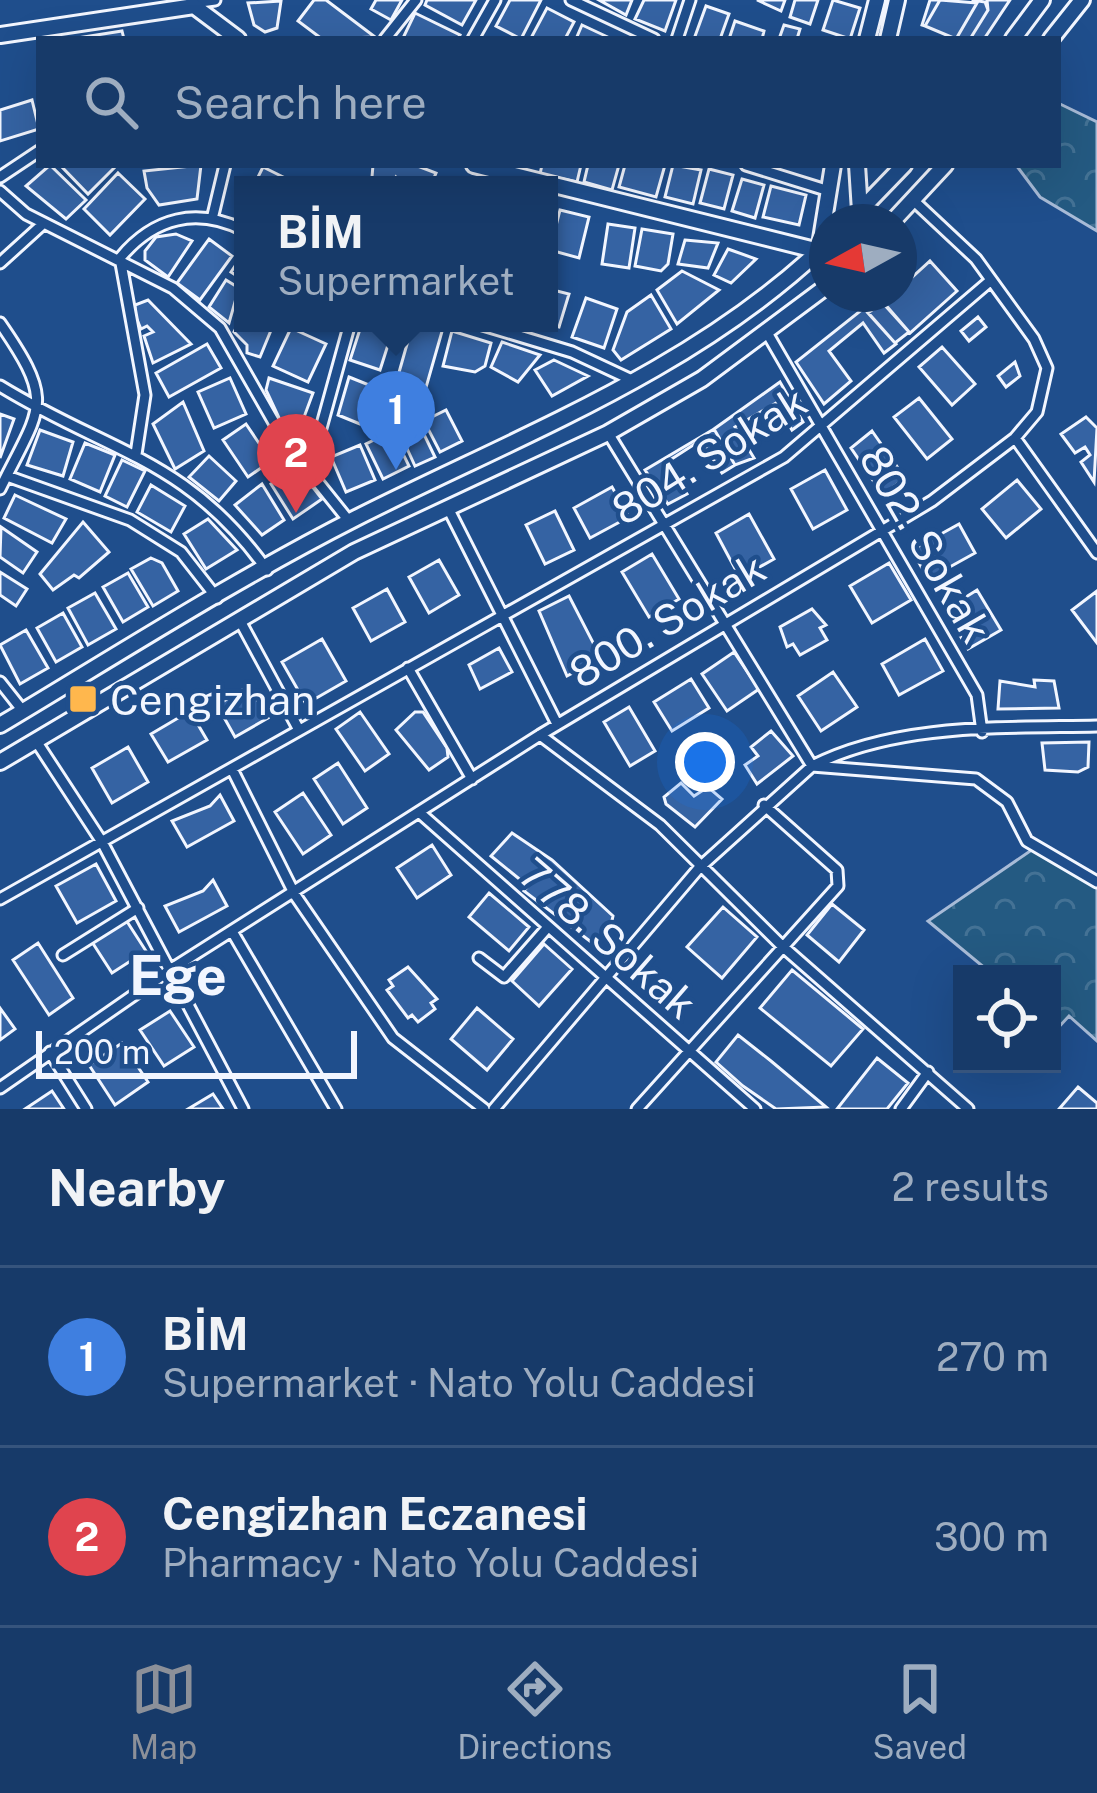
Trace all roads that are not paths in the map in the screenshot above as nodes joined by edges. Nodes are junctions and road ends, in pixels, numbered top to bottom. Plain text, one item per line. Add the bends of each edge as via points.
1 (214, 0) edge
2 (416, 0) edge
3 (495, 0) edge
4 (571, 0) edge
5 (690, 0) edge
6 (877, 0) edge
7 (897, 0) edge
8 (1082, 0) edge
9 (1036, 2) edge
10 (193, 3) edge
11 (0, 35) edge
12 (234, 36) edge
13 (388, 36) edge
14 (475, 36) edge
15 (648, 36) edge
16 (678, 36) edge
17 (868, 36) edge
18 (889, 36) edge
19 (1015, 36) edge
20 (1053, 36) edge
21 (36, 153) edge
22 (224, 168) edge
23 (756, 168) edge
24 (832, 168) edge
25 (857, 168) edge
26 (901, 168) edge
27 (943, 168) edge
28 (0, 177) edge
29 (558, 190) edge
30 (826, 190) junction
31 (0, 191) edge
32 (913, 200) junction
33 (825, 204) edge
34 (855, 204) edge
35 (866, 204) edge
36 (909, 204) edge
37 (213, 215) junction
38 (44, 223) junction
39 (234, 226) edge
40 (809, 244) edge
41 (120, 258) junction
42 (809, 258) edge
43 (0, 263) edge
44 (990, 281) junction
45 (809, 299) edge
46 (0, 323) edge
47 (766, 331) junction
48 (348, 332) edge
49 (519, 332) edge
50 (635, 382) junction
51 (0, 386) edge
52 (39, 410) junction
53 (820, 428) junction
54 (608, 433) junction
55 (1015, 438) junction
56 (136, 454) junction
57 (310, 468) junction
58 (7, 476) junction
59 (0, 489) edge
60 (448, 508) junction
61 (349, 521) junction
62 (665, 526) junction
63 (879, 533) junction
64 (1097, 553) edge
65 (267, 570) junction
66 (218, 598) junction
67 (502, 616) junction
68 (239, 620) junction
69 (725, 622) junction
70 (408, 668) junction
71 (0, 682) edge
72 (23, 711) junction
73 (557, 724) junction
74 (0, 725) edge
75 (1097, 726) edge
76 (299, 730) junction
77 (982, 732) junction
78 (540, 735) junction
79 (36, 741) junction
80 (0, 761) edge
81 (812, 766) junction
82 (232, 769) junction
83 (472, 779) junction
84 (764, 805) junction
85 (420, 813) junction
86 (103, 842) junction
87 (699, 868) junction
88 (1097, 882) edge
89 (295, 895) junction
90 (0, 899) edge
91 (138, 908) junction
92 (548, 927) junction
93 (233, 933) junction
94 (781, 945) junction
95 (63, 955) dead end
96 (479, 958) dead end
97 (173, 968) junction
98 (606, 980) junction
99 (50, 1052) junction
100 (687, 1053) junction
101 (928, 1072) junction
102 (0, 1088) edge
103 (86, 1109) edge
104 (243, 1109) edge
105 (336, 1109) edge
106 (484, 1109) edge
107 (494, 1109) edge
108 (638, 1109) edge
109 (755, 1109) edge
110 (901, 1109) edge
111 (968, 1109) edge

1 - 10 street
2 - 13 street
3 - 14 street
4 - 15 street
5 - 16 street
6 - 17 main road
7 - 18 main road
8 - 20 main road
9 - 19 main road
10 - 11 main road
10 - 12 main road
21 - 28 street
22 - 37 street
23 - 30 street
24 - 30 main road
25 - 34 main road
26 - 35 main road
27 - 32 main road
29 - 40 main road
30 - 33 main road
31 - 38 street
32 - 36 main road
32 - 44 street
37 - 39 street
37 - 41 street via 157,225
38 - 41 street
38 - 43 street
41 - 56 street via 145,395
41 - 57 street via 220,328 284,440
42 - 50 main road via 717,334
44 - 53 street, 804. Sokak
44 - 55 street via 1047,368 1037,412
45 - 47 main road
46 - 52 street via 40,388
47 - 53 street, 802. Sokak
47 - 54 main road
48 - 57 street
49 - 50 street
50 - 61 main road
51 - 52 street
52 - 56 street
52 - 58 street
53 - 62 street, 804. Sokak
53 - 63 street, 802. Sokak
54 - 60 main road
54 - 62 street
55 - 63 street, 800. Sokak
55 - 64 street
56 - 65 street via 232,521
57 - 61 street
58 - 59 street
58 - 66 street via 130,520 181,552
60 - 67 street
60 - 68 main road via 354,551
61 - 65 main road
62 - 67 street, 804. Sokak
62 - 69 street
63 - 69 street, 800. Sokak
63 - 77 street, 802. Sokak via 976,695
65 - 66 main road
66 - 72 main road
67 - 70 street, 804. Sokak
67 - 73 street
68 - 76 street
68 - 79 main road
69 - 73 street, 800. Sokak
69 - 81 street
70 - 76 street, 804. Sokak
70 - 83 street
71 - 72 street
72 - 74 main road
73 - 78 street, 800. Sokak
75 - 77 street
76 - 82 street, 804. Sokak
77 - 81 street via 904,735
78 - 83 street, 800. Sokak
78 - 87 street via 660,825
79 - 80 main road
79 - 86 street
81 - 84 street
81 - 88 street via 976,778 1006,802 1027,842
82 - 86 street, 804. Sokak
82 - 89 street
83 - 85 street, 800. Sokak
84 - 87 street
84 - 94 street via 839,878 834,895
85 - 89 street, 800. Sokak
85 - 92 street, 778. Sokak
86 - 90 street, 804. Sokak
86 - 91 street
87 - 94 street
87 - 98 street
89 - 93 street, 800. Sokak
89 - 106 street via 393,1038
91 - 95 street
91 - 97 street
92 - 96 street via 504,976
92 - 98 street, 778. Sokak
93 - 97 street, 800. Sokak
93 - 105 street
94 - 100 street
94 - 101 street
97 - 99 street, 800. Sokak
97 - 104 street
98 - 100 street, 778. Sokak
98 - 107 street
99 - 102 street, 800. Sokak
99 - 103 street
100 - 108 street
100 - 109 street, 778. Sokak
101 - 110 street
101 - 111 street

